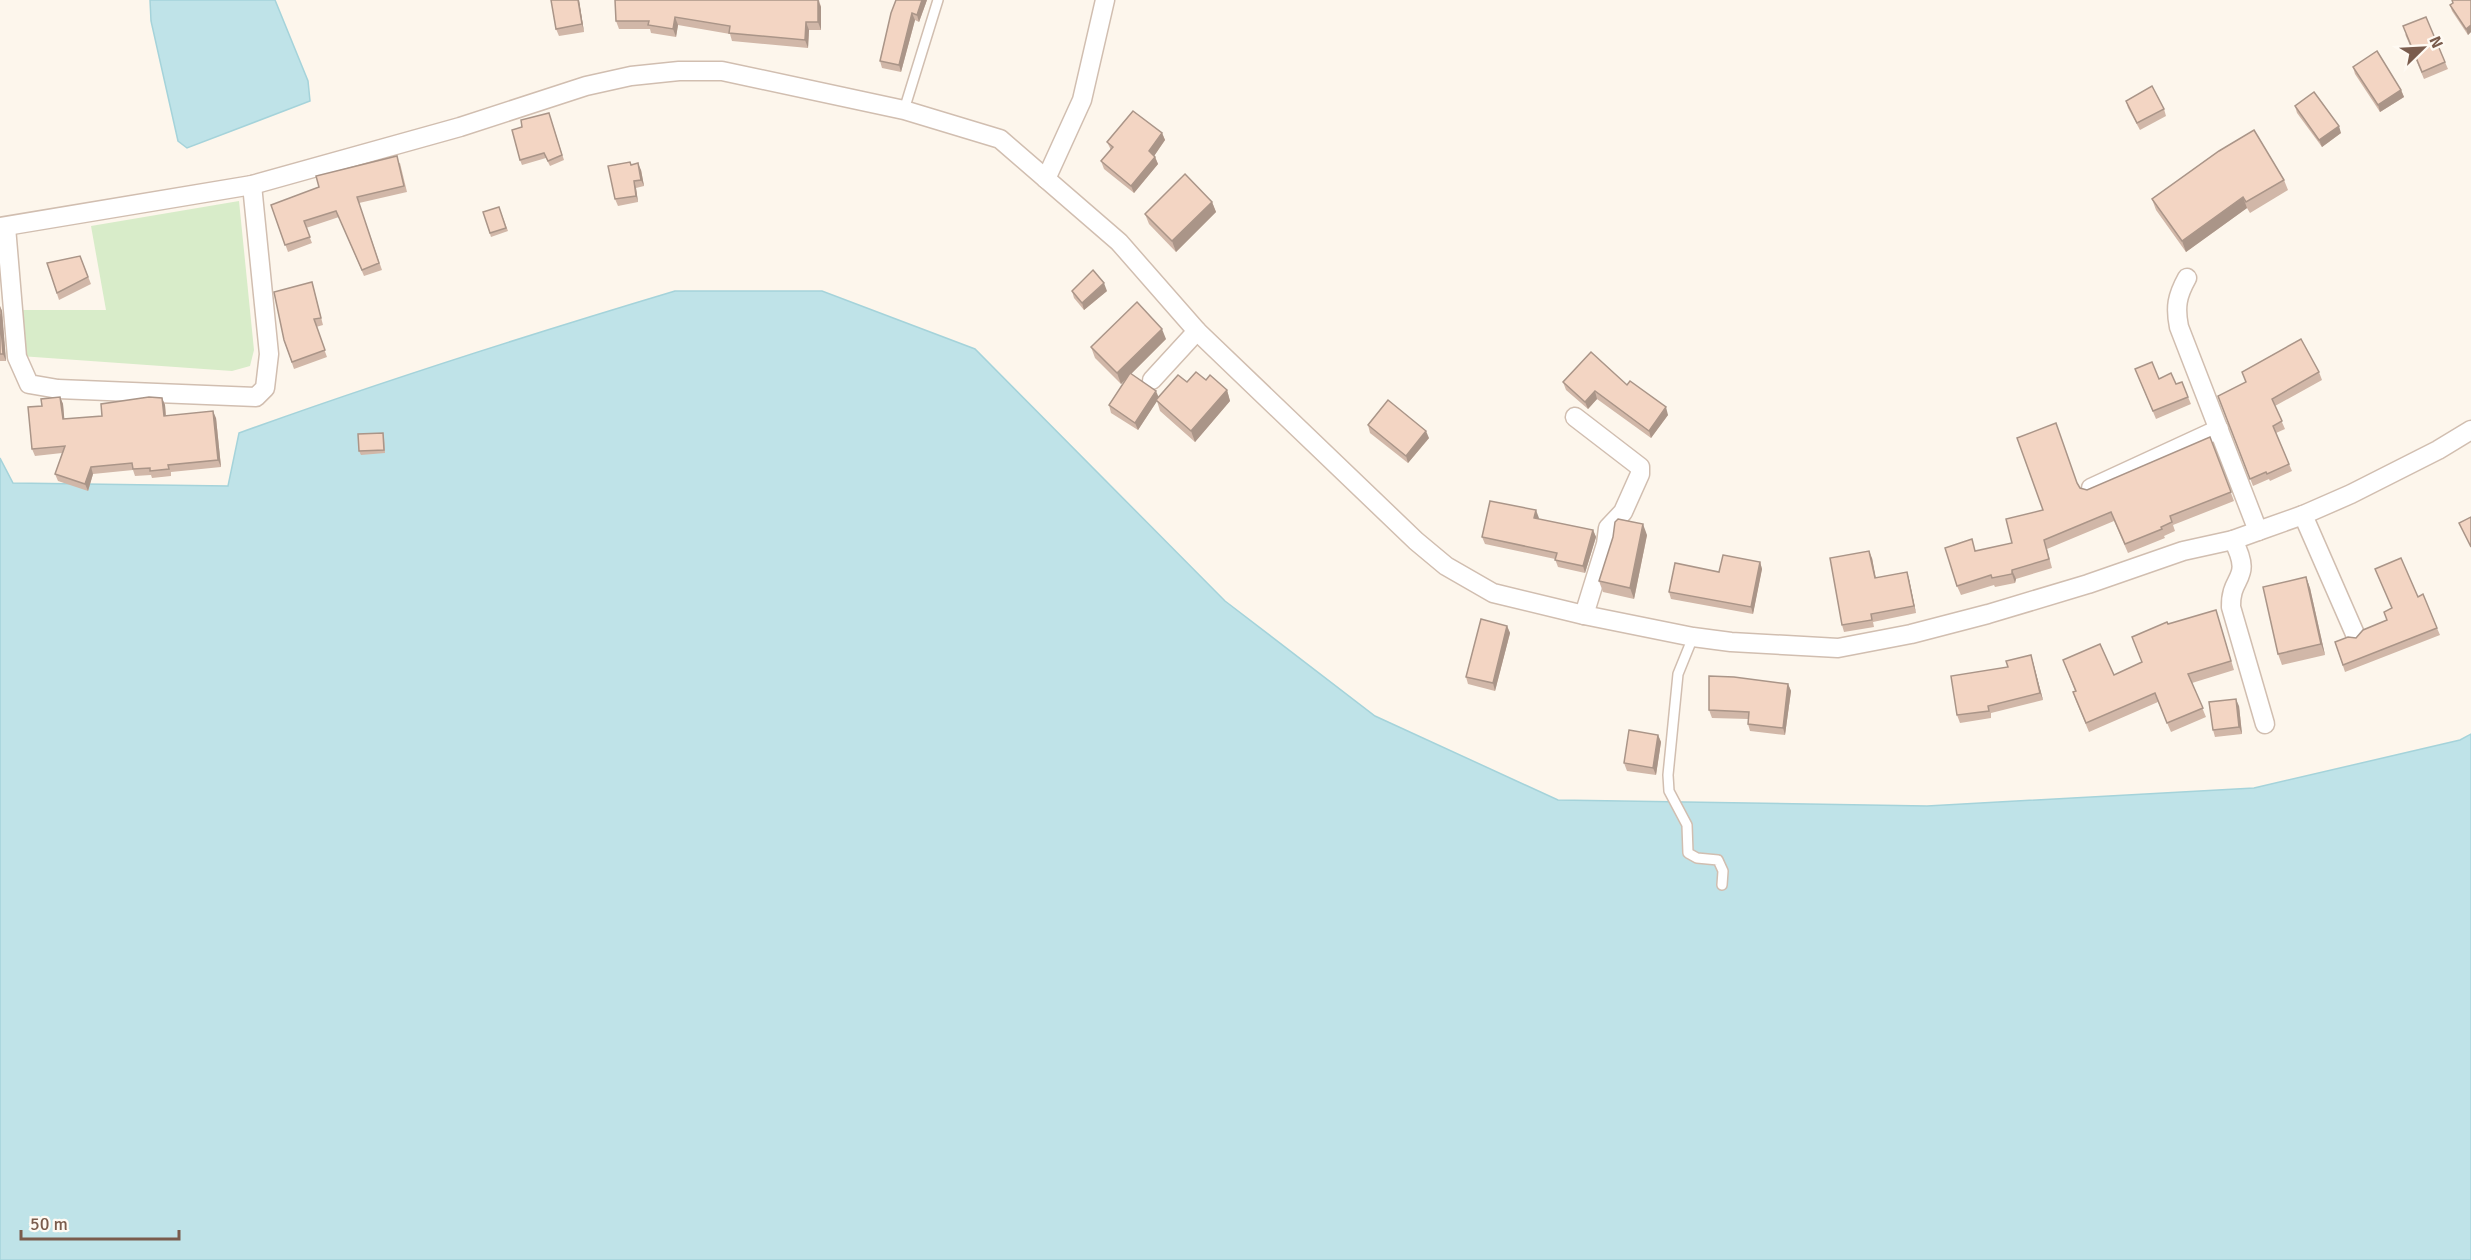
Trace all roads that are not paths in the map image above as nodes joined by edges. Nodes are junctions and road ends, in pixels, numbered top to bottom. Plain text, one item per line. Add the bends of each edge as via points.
1 (938, 0) edge
2 (1106, 0) edge
3 (904, 110) junction
4 (1046, 179) junction
5 (252, 185) junction
6 (3, 227) edge
7 (2187, 278) dead end
8 (1197, 331) junction
9 (1152, 380) dead end
10 (1575, 417) dead end
11 (2219, 429) junction
12 (2471, 430) edge
13 (2091, 488) edge
14 (2303, 515) junction
15 (2259, 531) junction
16 (2233, 540) junction
17 (1584, 615) junction
18 (2355, 634) dead end
19 (1693, 637) junction
20 (2265, 724) dead end
21 (1722, 885) dead end

1 - 3 lane
2 - 4 street via 1082,100
3 - 4 street via 1000,139
3 - 5 street via 722,71 631,76
4 - 8 street via 1119,242
5 - 6 street
5 - 6 street via 269,354 265,388 256,398 58,389 29,384 17,357
7 - 11 street via 2178,293 2175,311
8 - 9 street
8 - 17 street via 1446,566 1494,593
10 - 17 street via 1640,467 1623,512 1608,528
11 - 13 street
11 - 15 street
12 - 14 street
14 - 15 street
14 - 18 street
15 - 16 street
16 - 19 street via 2183,551 1988,614 1838,648
16 - 20 street via 2243,564 2230,607
17 - 19 street
19 - 21 lane via 1678,674 1669,791 1687,825 1688,853 1718,861 1723,871

